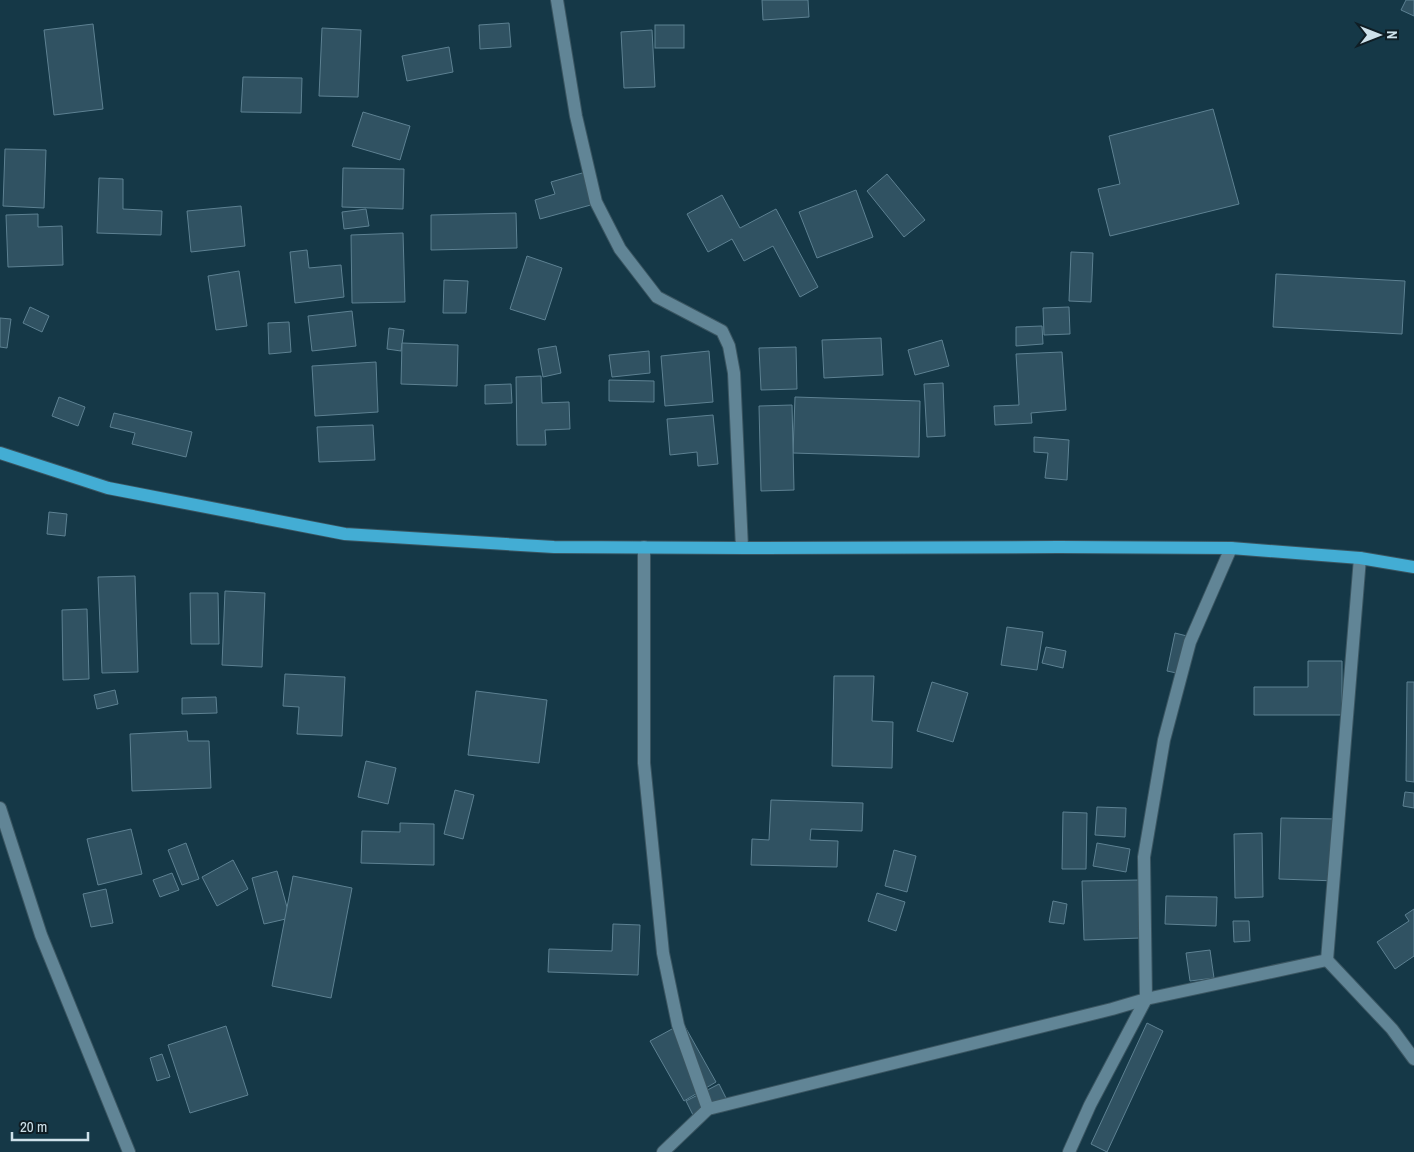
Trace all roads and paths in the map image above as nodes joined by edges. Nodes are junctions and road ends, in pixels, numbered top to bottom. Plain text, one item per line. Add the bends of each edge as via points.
1 (557, 0) edge
2 (0, 453) edge
3 (644, 548) junction
4 (742, 548) junction
5 (1231, 548) junction
6 (1360, 558) junction
7 (1414, 567) edge
8 (0, 808) edge
9 (1326, 960) junction
10 (1146, 999) junction
11 (1414, 1059) edge
12 (708, 1109) junction
13 (129, 1152) edge
14 (664, 1152) edge
15 (1068, 1152) edge

1 - 4 street via 576,116 596,202 620,249 658,297 722,331 729,346 734,373
2 - 3 main road via 108,488 345,534 554,547
3 - 4 main road
3 - 12 street via 644,762 663,954 678,1025
4 - 5 main road
5 - 6 main road
5 - 10 street via 1190,642 1164,740 1144,856
6 - 7 main road
6 - 9 street
8 - 13 street via 41,935
9 - 10 street
9 - 11 street via 1392,1028
10 - 12 street
10 - 15 street
12 - 14 street

